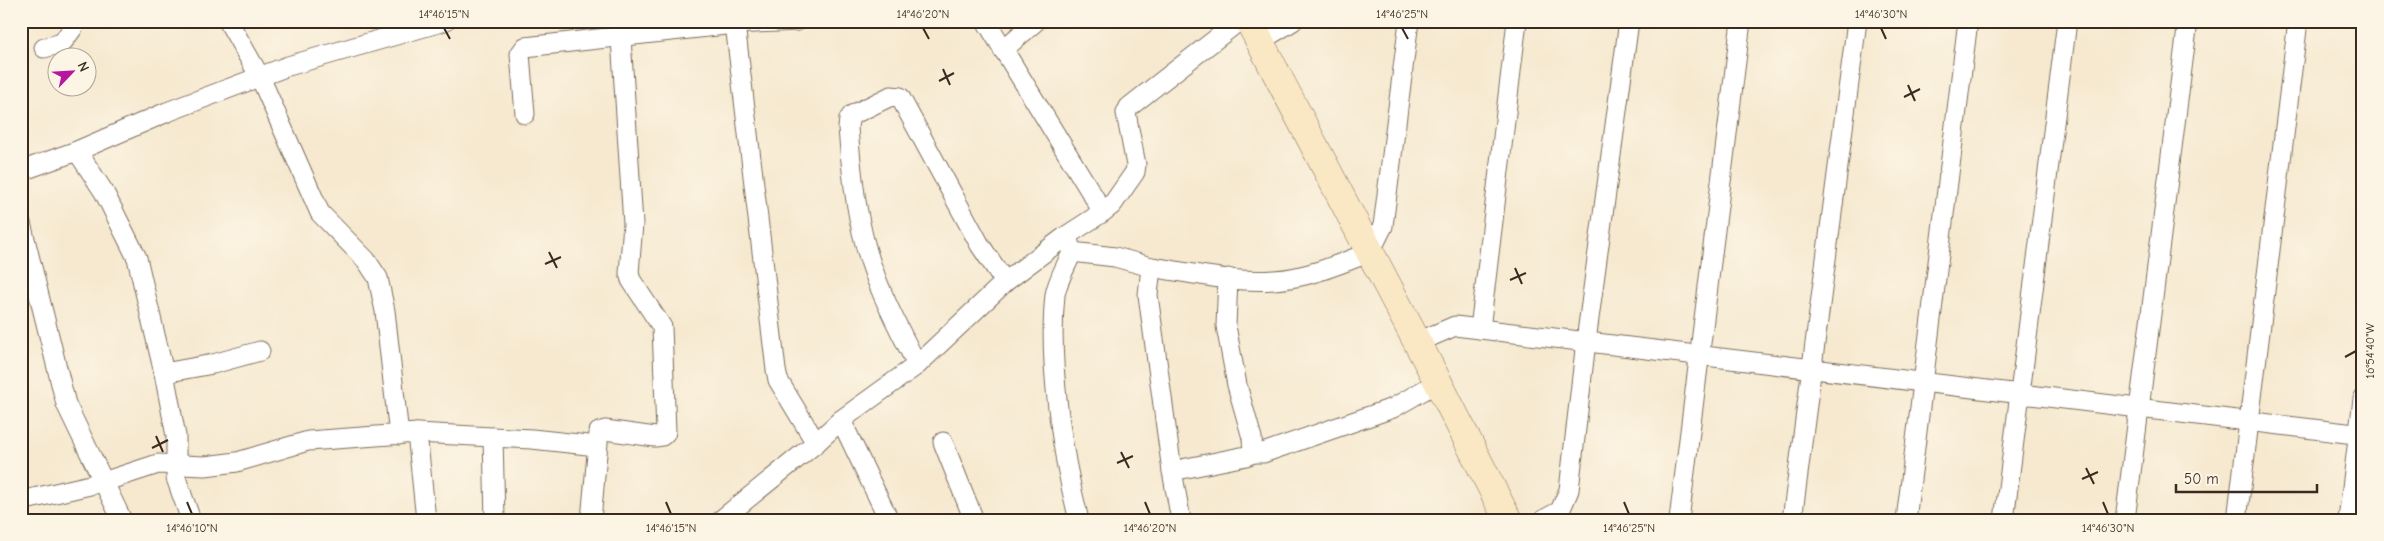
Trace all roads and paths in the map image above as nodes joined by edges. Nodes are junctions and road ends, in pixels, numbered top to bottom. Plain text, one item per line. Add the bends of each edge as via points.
1 (71, 21) edge
2 (445, 21) edge
3 (798, 21) edge
4 (986, 21) edge
5 (1036, 21) edge
6 (1239, 21) edge
7 (1293, 21) edge
8 (1409, 21) edge
9 (1518, 21) edge
10 (1629, 21) edge
11 (1741, 21) edge
12 (1857, 21) edge
13 (1968, 21) edge
14 (2067, 21) edge
15 (2188, 21) edge
16 (2298, 21) edge
17 (230, 22) edge
18 (735, 24) junction
19 (619, 30) edge
20 (1255, 31) edge
21 (44, 48) dead end
22 (1003, 50) junction
23 (260, 77) junction
24 (525, 114) dead end
25 (77, 151) junction
26 (21, 171) edge
27 (1103, 212) junction
28 (21, 223) edge
29 (1069, 244) junction
30 (1370, 252) junction
31 (1151, 267) junction
32 (1228, 278) junction
33 (1005, 282) junction
34 (1480, 329) junction
35 (1586, 341) junction
36 (1418, 342) junction
37 (260, 351) dead end
38 (1699, 355) junction
39 (917, 365) junction
40 (1812, 368) junction
41 (164, 373) junction
42 (1438, 382) junction
43 (1923, 382) junction
44 (2020, 393) junction
45 (2363, 399) edge
46 (2139, 408) junction
47 (841, 420) junction
48 (2250, 421) junction
49 (408, 434) junction
50 (2361, 434) edge
51 (493, 437) junction
52 (943, 442) dead end
53 (816, 443) junction
54 (597, 446) junction
55 (1253, 453) junction
56 (175, 465) junction
57 (1172, 470) junction
58 (103, 482) junction
59 (21, 501) edge
60 (122, 520) edge
61 (192, 520) edge
62 (426, 520) edge
63 (495, 520) edge
64 (591, 520) edge
65 (721, 520) edge
66 (890, 520) edge
67 (974, 520) edge
68 (1079, 520) edge
69 (1181, 520) edge
70 (1508, 520) edge
71 (1543, 520) edge
72 (1679, 520) edge
73 (1792, 520) edge
74 (1906, 520) edge
75 (2004, 520) edge
76 (2125, 520) edge
77 (2237, 520) edge
78 (2348, 520) edge

1 - 21 street via 73,28 62,43
2 - 23 street
3 - 18 street
4 - 22 street
5 - 22 street
6 - 27 street via 1129,107 1126,113 1135,172 1112,205
7 - 20 street
8 - 30 street via 1383,226
9 - 34 street
10 - 35 street
11 - 38 street
12 - 40 street
13 - 43 street
14 - 44 street
15 - 46 street
16 - 48 street
17 - 23 street
18 - 19 street
18 - 53 street via 776,370 778,380
19 - 24 street via 525,47 520,54
19 - 54 street via 633,224 629,274 662,327 666,432 655,437 605,430 599,432
20 - 30 street
22 - 27 street
23 - 25 street
23 - 49 street via 320,213 366,260 378,278
25 - 26 street
25 - 41 street via 104,192 137,258
27 - 29 street
28 - 58 street via 66,404
29 - 31 street
29 - 33 street
29 - 68 street via 1055,293 1055,345 1063,439
30 - 32 street via 1322,269 1274,280
30 - 36 street
31 - 32 street
31 - 57 street via 1148,295
32 - 55 street via 1226,326
33 - 39 street
33 - 39 street via 980,245 900,97 891,96 852,115 848,119 852,186 865,244 875,276
34 - 35 street
34 - 36 street via 1455,326
35 - 38 street
35 - 71 street via 1569,490 1560,511
36 - 42 street
37 - 41 street
38 - 40 street
38 - 72 street
39 - 47 street
40 - 43 street
40 - 73 street
41 - 56 street via 176,436
42 - 55 street via 1393,408 1263,453
42 - 70 street
43 - 44 street
43 - 74 street
44 - 46 street
44 - 75 street
45 - 50 street
46 - 48 street
46 - 76 street
47 - 53 street
47 - 66 street
48 - 50 street
48 - 77 street
49 - 51 street
49 - 56 street via 308,441 237,462
49 - 62 street
50 - 78 street
51 - 54 street
51 - 63 street
52 - 67 street
53 - 65 street
54 - 64 street
55 - 57 street
56 - 58 street via 158,464
56 - 61 street via 176,478
57 - 69 street
58 - 59 street
58 - 60 street

